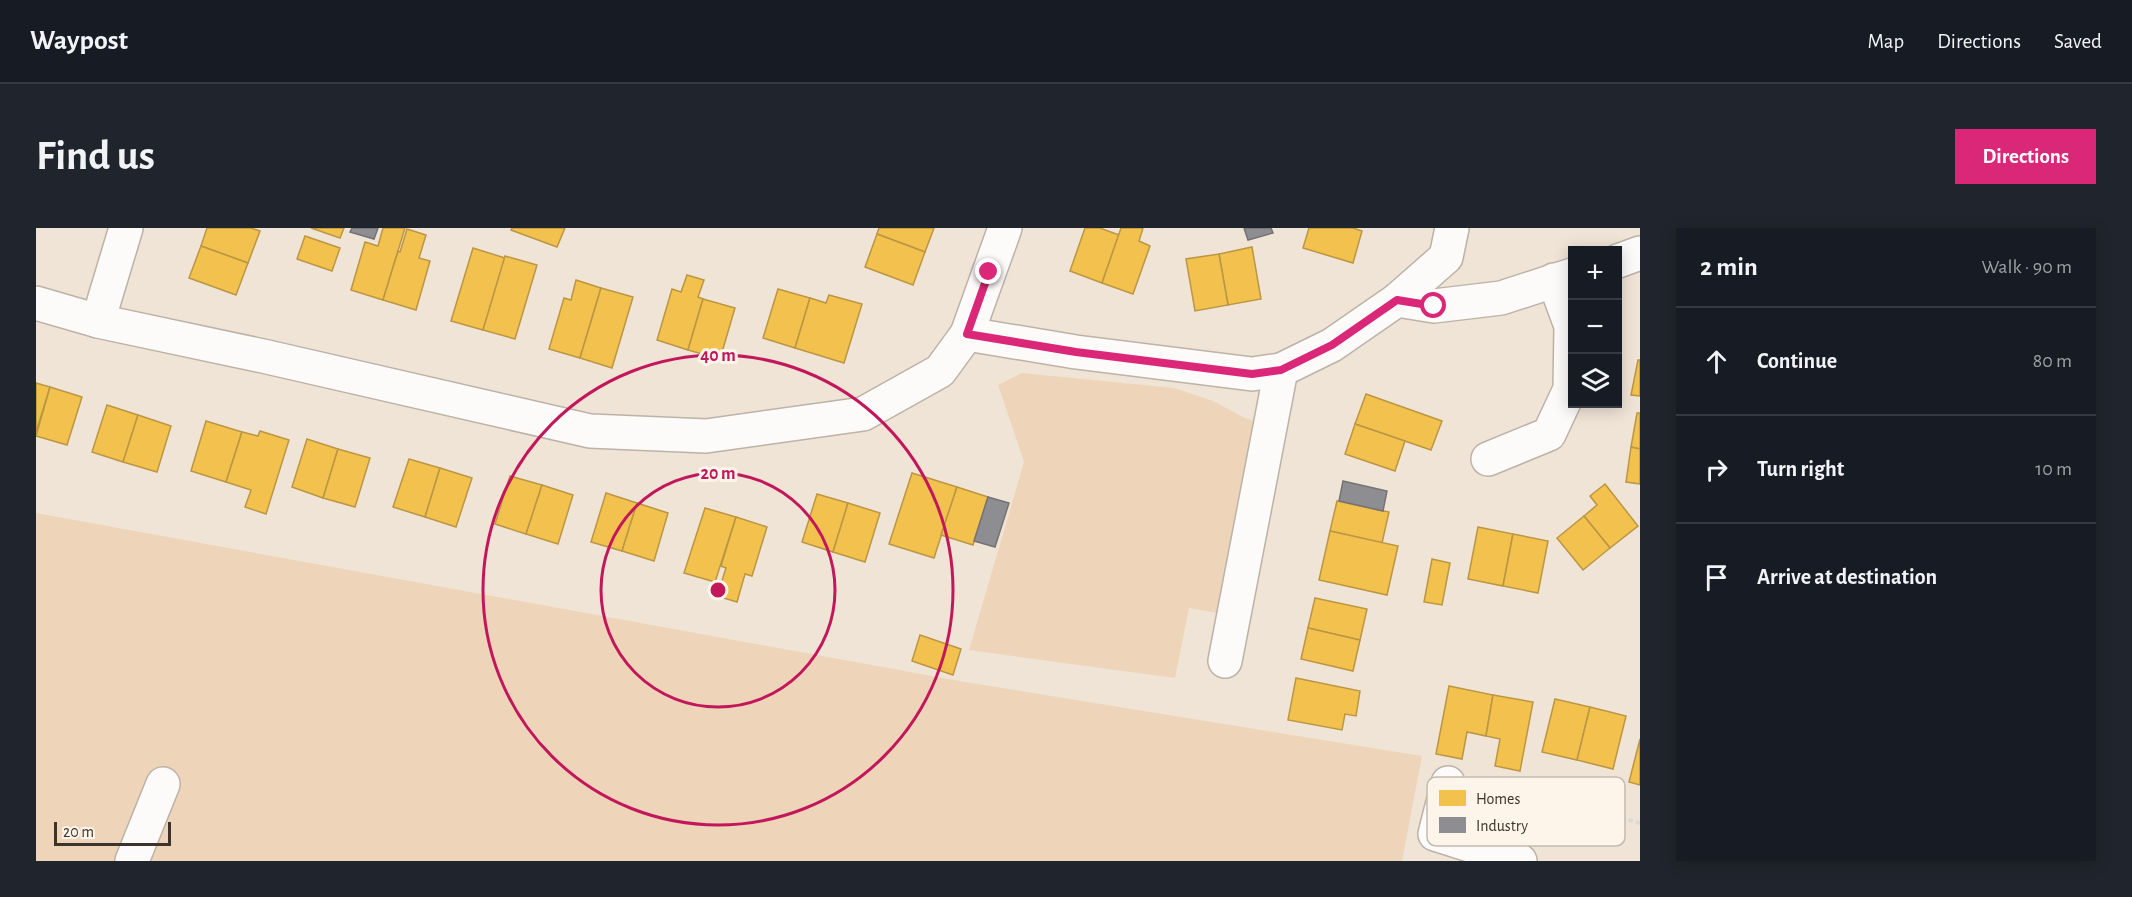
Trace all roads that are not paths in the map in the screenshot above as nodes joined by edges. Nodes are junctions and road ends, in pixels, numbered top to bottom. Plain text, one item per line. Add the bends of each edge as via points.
1 (126, 228) edge
2 (1005, 228) edge
3 (1452, 228) edge
4 (1640, 253) edge
5 (1622, 259) edge
6 (1563, 277) edge
7 (1397, 300) junction
8 (36, 303) edge
9 (98, 321) junction
10 (967, 334) junction
11 (1281, 370) junction
12 (1488, 459) dead end
13 (1225, 661) dead end
14 (163, 784) dead end
15 (1473, 846) edge
16 (132, 861) edge
17 (1520, 861) edge

1 - 9 street
2 - 10 street
3 - 7 street via 1446,257
4 - 5 street
6 - 7 street via 1501,298 1434,306
6 - 12 street via 1571,326 1570,389 1549,434
7 - 11 street via 1332,345
8 - 9 street
9 - 10 street via 590,431 706,436 863,414 939,370
10 - 11 street via 1252,374
11 - 13 street
14 - 16 street
15 - 17 street

